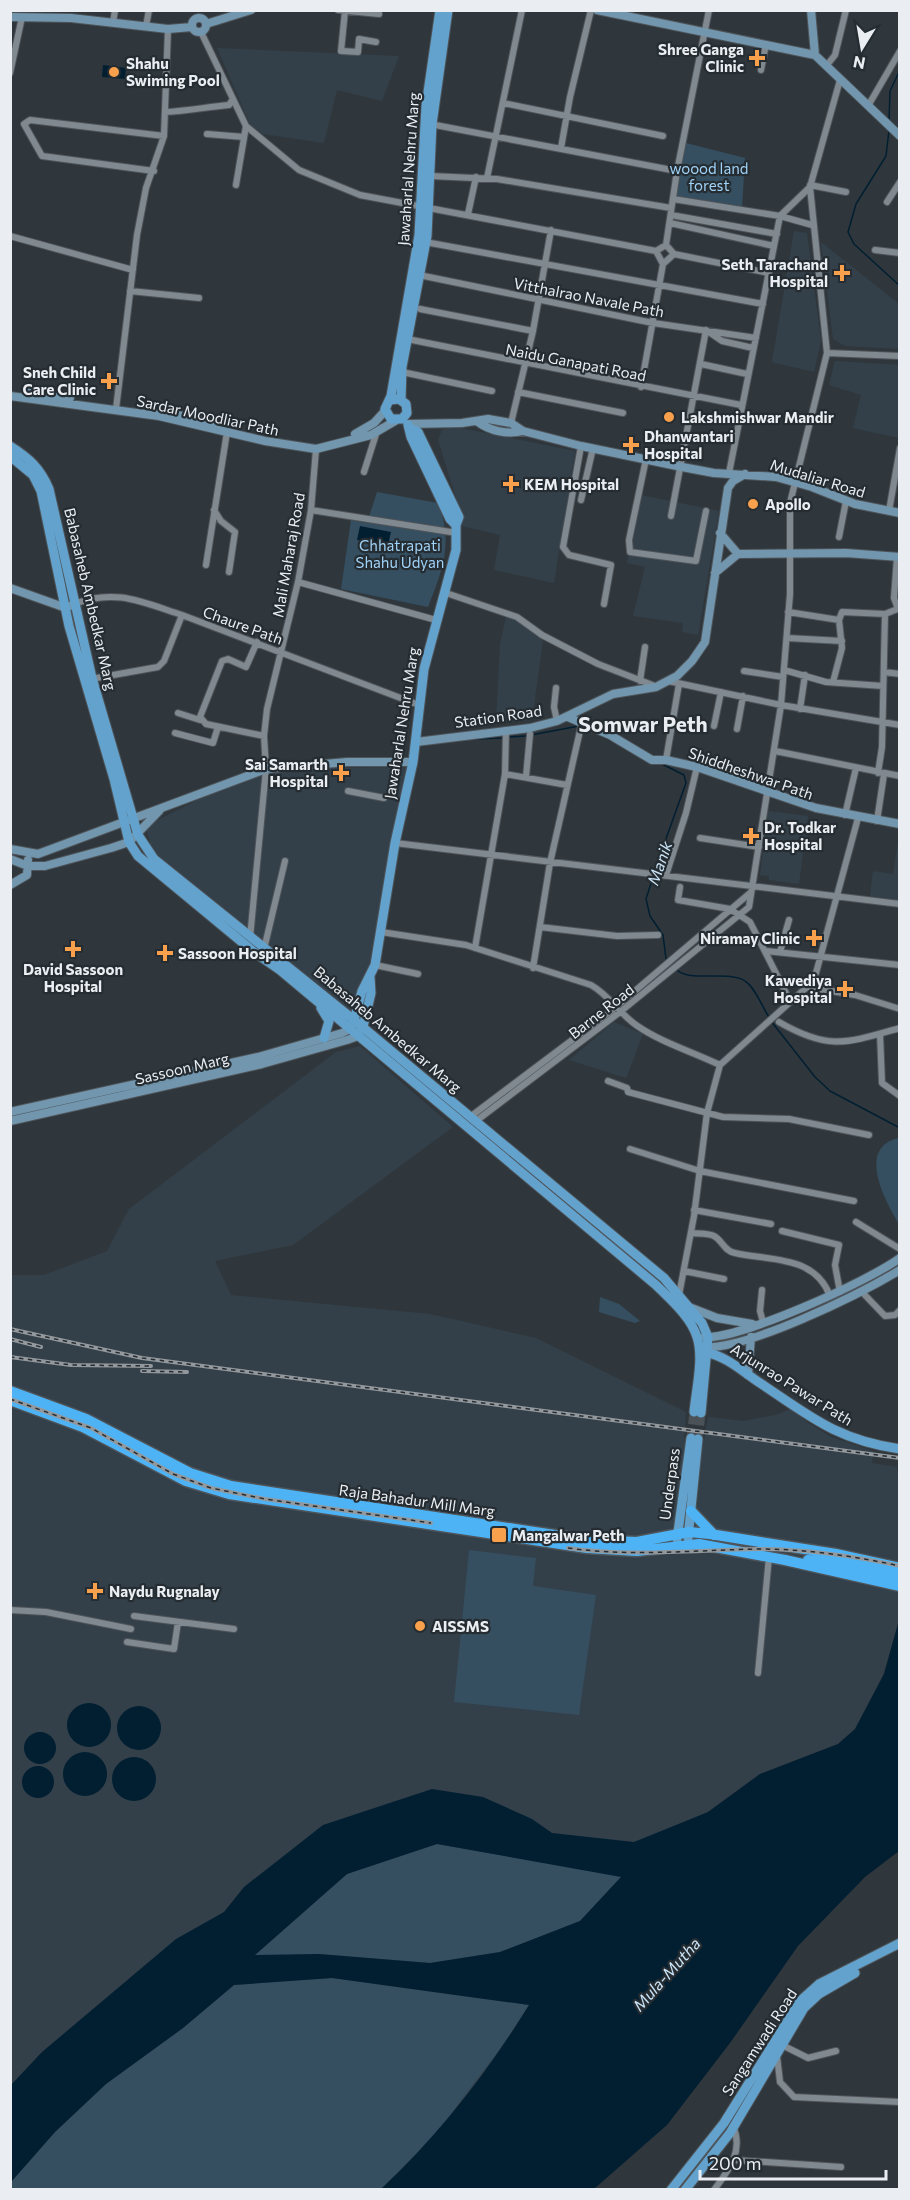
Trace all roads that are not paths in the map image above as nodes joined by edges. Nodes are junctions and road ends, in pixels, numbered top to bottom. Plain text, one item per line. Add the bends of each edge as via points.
1 (115, 10) edge
2 (149, 10) edge
3 (251, 10) edge
4 (338, 10) edge
5 (440, 10) edge
6 (448, 10) edge
7 (522, 10) edge
8 (591, 10) edge
9 (597, 10) edge
10 (709, 10) edge
11 (811, 10) edge
12 (846, 10) edge
13 (345, 11) edge
14 (72, 14) edge
15 (196, 14) edge
16 (378, 14) dead end
17 (10, 17) edge
18 (22, 17) junction
19 (113, 23) junction
20 (146, 26) junction
21 (200, 28) junction
22 (168, 29) junction
23 (705, 32) junction
24 (376, 42) dead end
25 (766, 44) junction
26 (900, 51) edge
27 (815, 55) junction
28 (827, 64) junction
29 (761, 70) dead end
30 (10, 73) edge
31 (840, 80) junction
32 (233, 99) junction
33 (503, 103) junction
34 (868, 106) junction
35 (165, 112) junction
36 (567, 114) junction
37 (428, 124) junction
38 (246, 126) junction
39 (207, 134) dead end
40 (164, 136) junction
41 (497, 136) junction
42 (663, 136) dead end
43 (900, 136) edge
44 (244, 137) junction
45 (561, 148) junction
46 (154, 171) junction
47 (676, 171) junction
48 (430, 176) junction
49 (476, 177) junction
50 (487, 178) junction
51 (900, 182) edge
52 (236, 185) dead end
53 (810, 186) junction
54 (846, 192) dead end
55 (673, 199) junction
56 (887, 202) dead end
57 (425, 206) junction
58 (671, 212) junction
59 (468, 214) junction
60 (780, 216) junction
61 (670, 223) junction
62 (812, 225) junction
63 (551, 230) junction
64 (777, 234) junction
65 (10, 236) edge
66 (425, 242) junction
67 (666, 244) junction
68 (774, 246) junction
69 (875, 250) dead end
70 (656, 251) junction
71 (900, 253) edge
72 (674, 254) junction
73 (545, 263) junction
74 (663, 264) junction
75 (132, 270) junction
76 (769, 273) junction
77 (419, 275) junction
78 (659, 285) junction
79 (130, 291) junction
80 (199, 298) dead end
81 (538, 300) junction
82 (763, 304) junction
83 (420, 309) dead end
84 (653, 323) junction
85 (706, 330) junction
86 (533, 331) junction
87 (756, 338) junction
88 (407, 339) junction
89 (753, 348) junction
90 (826, 353) junction
91 (900, 356) edge
92 (525, 364) junction
93 (701, 364) junction
94 (402, 372) junction
95 (747, 374) junction
96 (641, 387) junction
97 (492, 391) dead end
98 (518, 392) junction
99 (10, 394) edge
100 (694, 397) junction
101 (390, 400) junction
102 (401, 400) junction
103 (741, 405) junction
104 (116, 406) junction
105 (385, 411) junction
106 (623, 413) dead end
107 (478, 422) junction
108 (404, 423) junction
109 (511, 423) junction
110 (523, 431) junction
111 (227, 432) junction
112 (367, 436) junction
113 (10, 446) edge
114 (581, 446) junction
115 (593, 448) junction
116 (900, 448) edge
117 (316, 449) junction
118 (10, 456) edge
119 (646, 459) junction
120 (681, 467) junction
121 (364, 472) dead end
122 (714, 473) junction
123 (729, 473) junction
124 (745, 474) junction
125 (794, 483) junction
126 (728, 488) junction
127 (581, 500) dead end
128 (846, 501) junction
129 (214, 510) junction
130 (310, 510) junction
131 (706, 511) dead end
132 (889, 511) junction
133 (900, 513) edge
134 (671, 516) dead end
135 (456, 529) junction
136 (720, 533) junction
137 (839, 537) dead end
138 (738, 554) junction
139 (790, 554) junction
140 (898, 557) edge
141 (206, 565) dead end
142 (229, 572) dead end
143 (715, 573) junction
144 (298, 582) junction
145 (10, 588) edge
146 (446, 593) junction
147 (604, 604) dead end
148 (70, 606) junction
149 (899, 608) edge
150 (788, 612) junction
151 (885, 614) junction
152 (182, 615) junction
153 (431, 619) junction
154 (838, 620) junction
155 (787, 638) junction
156 (842, 641) junction
157 (257, 642) junction
158 (645, 647) dead end
159 (279, 651) junction
160 (744, 671) dead end
161 (884, 672) junction
162 (784, 674) junction
163 (900, 674) edge
164 (805, 675) junction
165 (88, 679) junction
166 (640, 681) junction
167 (668, 681) junction
168 (833, 682) junction
169 (679, 684) junction
170 (883, 686) junction
171 (656, 687) junction
172 (555, 688) dead end
173 (721, 692) junction
174 (743, 696) junction
175 (412, 702) junction
176 (781, 705) junction
177 (800, 709) junction
178 (178, 713) dead end
179 (568, 717) junction
180 (200, 720) junction
181 (881, 720) junction
182 (557, 721) junction
183 (900, 725) edge
184 (218, 726) junction
185 (581, 726) junction
186 (714, 726) dead end
187 (737, 729) dead end
188 (176, 733) dead end
189 (505, 735) junction
190 (530, 735) dead end
191 (264, 736) junction
192 (416, 742) junction
193 (775, 751) junction
194 (666, 760) junction
195 (413, 762) junction
196 (697, 767) junction
197 (856, 768) junction
198 (267, 769) junction
199 (505, 774) junction
200 (881, 774) junction
201 (900, 776) edge
202 (526, 777) junction
203 (567, 785) junction
204 (348, 791) dead end
205 (768, 792) junction
206 (384, 798) dead end
207 (160, 810) junction
208 (845, 815) junction
209 (858, 818) junction
210 (128, 820) junction
211 (876, 821) junction
212 (900, 824) edge
213 (138, 834) junction
214 (700, 838) dead end
215 (129, 842) junction
216 (395, 843) junction
217 (759, 847) junction
218 (10, 849) edge
219 (28, 854) junction
220 (491, 854) junction
221 (10, 859) edge
222 (285, 861) dead end
223 (550, 863) junction
224 (28, 866) junction
225 (663, 875) junction
226 (10, 885) edge
227 (753, 885) junction
228 (680, 886) dead end
229 (750, 893) junction
230 (838, 895) junction
231 (900, 904) edge
232 (730, 909) junction
233 (738, 915) junction
234 (789, 920) dead end
235 (540, 927) junction
236 (381, 932) junction
237 (658, 935) dead end
238 (250, 938) junction
239 (475, 948) junction
240 (264, 949) junction
241 (766, 951) junction
242 (780, 952) junction
243 (822, 957) junction
244 (375, 965) junction
245 (672, 965) junction
246 (900, 965) edge
247 (533, 968) junction
248 (418, 974) dead end
249 (370, 976) junction
250 (807, 987) junction
251 (317, 1000) junction
252 (790, 1001) junction
253 (900, 1009) edge
254 (618, 1010) junction
255 (779, 1022) dead end
256 (352, 1024) junction
257 (900, 1028) edge
258 (361, 1032) junction
259 (880, 1034) junction
260 (324, 1038) junction
261 (720, 1065) junction
262 (608, 1081) dead end
263 (900, 1096) edge
264 (10, 1112) edge
265 (707, 1113) junction
266 (473, 1119) junction
267 (10, 1120) edge
268 (869, 1135) dead end
269 (630, 1149) dead end
270 (700, 1172) junction
271 (854, 1201) dead end
272 (694, 1210) junction
273 (856, 1222) dead end
274 (771, 1224) dead end
275 (782, 1231) dead end
276 (691, 1233) junction
277 (900, 1249) edge
278 (900, 1258) edge
279 (684, 1270) junction
280 (900, 1270) edge
281 (724, 1279) dead end
282 (762, 1290) dead end
283 (840, 1292) junction
284 (862, 1292) junction
285 (679, 1295) junction
286 (830, 1296) junction
287 (688, 1307) junction
288 (900, 1310) edge
289 (760, 1324) junction
290 (697, 1336) junction
291 (708, 1337) junction
292 (751, 1337) junction
293 (705, 1353) junction
294 (748, 1375) junction
295 (10, 1391) edge
296 (10, 1400) edge
297 (698, 1413) tunnel mouth
298 (900, 1449) edge
299 (691, 1511) junction
300 (419, 1520) junction
301 (683, 1533) junction
302 (714, 1535) junction
303 (682, 1545) junction
304 (815, 1556) junction
305 (769, 1557) junction
306 (834, 1563) junction
307 (900, 1568) edge
308 (900, 1577) edge
309 (900, 1586) edge
310 (10, 1610) edge
311 (134, 1616) dead end
312 (178, 1622) junction
313 (130, 1629) dead end
314 (234, 1629) dead end
315 (127, 1642) dead end
316 (758, 1673) dead end
317 (900, 1942) edge
318 (900, 1949) edge
319 (782, 2045) junction
320 (836, 2051) dead end
321 (777, 2054) junction
322 (900, 2102) edge
323 (726, 2120) junction
324 (734, 2127) junction
325 (734, 2160) junction
326 (841, 2168) dead end
327 (671, 2190) edge
328 (685, 2190) edge
329 (714, 2190) edge

1 - 19 street
2 - 20 street
3 - 21 main road
4 - 13 street
5 - 37 main road, Jawaharlal Nehru Marg
6 - 37 main road, Jawaharlal Nehru Marg
7 - 33 street
8 - 36 street
9 - 23 main road
10 - 23 street
11 - 27 main road
12 - 28 street via 835,55
13 - 16 street
13 - 24 street via 341,51 358,52 359,39
14 - 18 main road
14 - 19 main road
15 - 21 main road via 193,22
17 - 18 main road
18 - 30 street
19 - 20 main road
20 - 22 main road
21 - 22 main road
21 - 32 street
22 - 35 street
23 - 25 main road
23 - 47 street
25 - 27 main road
25 - 29 street
26 - 34 street
27 - 28 main road
28 - 31 main road
31 - 34 main road
31 - 53 street
32 - 35 street via 229,105
32 - 38 street
33 - 36 street
33 - 41 street
34 - 43 main road
35 - 40 street
36 - 42 street
36 - 45 street
37 - 41 street
37 - 48 main road, Jawaharlal Nehru Marg
37 - 57 main road, Jawaharlal Nehru Marg
38 - 44 street
38 - 57 street via 299,170 332,185 360,195
39 - 44 street
40 - 46 street
40 - 46 street via 30,120 24,124 42,156
41 - 45 street
41 - 50 street
44 - 52 street
45 - 47 street
46 - 75 street
47 - 55 street
48 - 49 street
48 - 57 main road, Jawaharlal Nehru Marg
49 - 50 street
49 - 59 street
50 - 58 street
51 - 56 street
53 - 54 street
53 - 60 street
53 - 62 street
55 - 58 street
55 - 60 street
57 - 59 street
57 - 66 main road, Jawaharlal Nehru Marg
57 - 101 main road, Jawaharlal Nehru Marg
58 - 61 street
58 - 64 street
59 - 63 street
60 - 62 street
60 - 64 street
61 - 67 street
61 - 68 street
62 - 90 street
63 - 70 street
63 - 73 street
64 - 68 street
65 - 75 street
66 - 73 street
66 - 77 main road, Jawaharlal Nehru Marg
67 - 70 street
67 - 72 street
68 - 76 street
69 - 71 street
70 - 74 street
72 - 74 street
72 - 76 street
73 - 78 street
73 - 81 street
74 - 78 street
75 - 79 street
76 - 82 street
77 - 81 street, Vitthalrao Navale Path
77 - 88 main road, Jawaharlal Nehru Marg
78 - 82 street
78 - 84 street
79 - 80 street
79 - 104 street
81 - 84 street, Vitthalrao Navale Path
81 - 86 street
82 - 87 street
83 - 86 street
84 - 85 street, Vitthalrao Navale Path
84 - 96 street
85 - 87 street, Vitthalrao Navale Path
85 - 89 street via 722,341
85 - 93 street
86 - 92 street
87 - 89 street
88 - 92 street, Naidu Ganapati Road
88 - 94 main road, Jawaharlal Nehru Marg
89 - 95 street
90 - 91 street
90 - 125 street
92 - 96 street, Naidu Ganapati Road
92 - 98 street
93 - 95 street
93 - 100 street
94 - 97 street
94 - 102 main road, Jawaharlal Nehru Marg
95 - 103 street
96 - 100 street, Naidu Ganapati Road
98 - 106 street
98 - 109 street
99 - 104 main road, Sardar Moodliar Path
100 - 103 street, Naidu Ganapati Road
100 - 120 street
101 - 102 main road
101 - 105 main road
102 - 108 main road via 407,408
103 - 123 street
104 - 111 main road, Sardar Moodliar Path
104 - 112 main road, Sardar Moodliar Path via 176,413 300,445
105 - 108 main road via 388,417
105 - 112 main road, Sardar Moodliar Path
107 - 108 main road, Sardar Moodliar Path
107 - 109 main road, Sardar Moodliar Path via 489,419
107 - 110 main road, Sardar Moodliar Path via 486,428 513,434
108 - 112 main road, Sardar Moodliar Path
108 - 135 main road
109 - 110 main road, Sardar Moodliar Path
110 - 114 main road, Sardar Moodliar Path
111 - 117 main road, Sardar Moodliar Path
111 - 129 street
112 - 117 main road, Sardar Moodliar Path
112 - 121 street
113 - 148 main road, Babasaheb Ambedkar Marg via 40,470 49,489
114 - 115 main road, Sardar Moodliar Path
114 - 147 street via 563,547 569,555 611,565
115 - 119 main road, Sardar Moodliar Path
115 - 127 street
116 - 132 street
117 - 130 street, Mali Maharaj Road
118 - 148 main road, Babasaheb Ambedkar Marg via 33,475 41,491
119 - 120 main road, Sardar Moodliar Path
119 - 131 street via 629,540 630,552 696,561
120 - 122 main road, Sardar Moodliar Path
120 - 134 street
122 - 123 main road, Sardar Moodliar Path
122 - 126 main road
123 - 124 main road, Mudaliar Road
124 - 125 main road, Mudaliar Road
124 - 126 main road
125 - 128 main road, Mudaliar Road
125 - 139 street
126 - 136 main road, Station Road
128 - 132 main road, Mudaliar Road
128 - 137 street
129 - 141 street
129 - 142 street via 235,532
130 - 135 street
130 - 144 street, Mali Maharaj Road
132 - 133 main road, Mudaliar Road
135 - 146 main road, Jawaharlal Nehru Marg via 456,550
136 - 138 main road
136 - 143 main road, Station Road
138 - 139 main road
138 - 143 main road
139 - 140 main road
139 - 150 street
140 - 149 street via 894,598
143 - 167 main road, Station Road via 705,642 692,661
144 - 153 street
144 - 159 street, Mali Maharaj Road
145 - 148 main road
146 - 153 main road, Jawaharlal Nehru Marg
146 - 166 street via 517,617 576,653
148 - 152 street via 103,595 140,601
148 - 165 main road, Babasaheb Ambedkar Marg
149 - 151 street
150 - 154 street
150 - 155 street
151 - 154 street via 842,612
151 - 161 street
152 - 157 street, Chaure Path
152 - 165 street, Chaure Path via 158,667
153 - 175 main road, Jawaharlal Nehru Marg via 426,661
154 - 156 street
155 - 156 street
155 - 162 street
156 - 168 street
157 - 159 street, Chaure Path
157 - 180 street via 246,667 228,659 222,661
158 - 166 street
159 - 175 street, Chaure Path
159 - 191 street, Mali Maharaj Road
160 - 162 street
161 - 163 street
161 - 170 street
162 - 164 street
162 - 176 street
164 - 168 street
164 - 177 street
165 - 210 main road, Babasaheb Ambedkar Marg
166 - 171 street
167 - 169 street
167 - 171 main road, Station Road
168 - 170 street
169 - 173 street
169 - 194 street
170 - 181 street
171 - 179 main road, Station Road via 613,694
172 - 182 street
173 - 174 street
173 - 186 street
174 - 176 street
174 - 187 street
175 - 192 main road, Jawaharlal Nehru Marg
176 - 177 street
176 - 193 street
177 - 181 street
178 - 180 street
179 - 182 main road, Station Road
179 - 185 main road, Shiddheshwar Path
180 - 184 street
181 - 183 street
181 - 200 street
182 - 189 main road, Station Road
184 - 188 street via 213,743
184 - 191 street
185 - 194 main road, Shiddheshwar Path via 632,746 652,760
185 - 203 street
189 - 192 main road, Station Road
189 - 199 street
190 - 202 street
191 - 198 street, Mali Maharaj Road
192 - 195 main road, Jawaharlal Nehru Marg
193 - 197 street
193 - 205 street
194 - 196 main road, Shiddheshwar Path
195 - 198 main road via 347,762
195 - 216 main road, Jawaharlal Nehru Marg
196 - 205 main road, Shiddheshwar Path
196 - 225 street via 686,813
197 - 200 street
197 - 208 street
198 - 207 main road
198 - 238 street, Mali Maharaj Road
199 - 202 street
199 - 220 street
200 - 201 street
200 - 211 street
202 - 203 street
203 - 223 street
204 - 206 street
205 - 208 main road, Shiddheshwar Path
205 - 217 street
207 - 210 main road
207 - 213 main road
208 - 209 main road, Shiddheshwar Path
209 - 211 main road, Shiddheshwar Path
209 - 230 street
210 - 213 main road, Babasaheb Ambedkar Marg
210 - 215 main road, Babasaheb Ambedkar Marg
210 - 219 main road via 38,854
211 - 212 main road, Shiddheshwar Path
213 - 215 main road
213 - 238 main road, Babasaheb Ambedkar Marg via 154,860
214 - 217 street
215 - 224 main road via 45,866
215 - 251 main road, Babasaheb Ambedkar Marg via 150,867
216 - 220 street
216 - 236 main road, Jawaharlal Nehru Marg
217 - 227 street
218 - 219 main road
219 - 224 main road
220 - 223 street
220 - 239 street
221 - 224 main road
222 - 240 street
223 - 225 street
223 - 235 street
224 - 226 main road via 27,875
225 - 227 street
227 - 229 street
227 - 230 street
228 - 232 street via 678,900
229 - 232 street, Barne Road
229 - 233 street via 749,907
230 - 231 street
230 - 243 street
232 - 233 street
232 - 245 street, Barne Road
233 - 241 street via 750,922
233 - 245 street, Barne Road
234 - 242 street
235 - 237 street via 616,936
235 - 247 street
236 - 239 street
236 - 244 main road, Jawaharlal Nehru Marg
238 - 240 main road, Babasaheb Ambedkar Marg
239 - 247 street
240 - 256 main road, Babasaheb Ambedkar Marg
241 - 242 street
241 - 252 street
242 - 243 street
243 - 246 street
243 - 250 street
244 - 248 street
244 - 249 main road, Jawaharlal Nehru Marg
245 - 254 street, Barne Road
247 - 254 street via 591,985 603,992
249 - 256 main road
249 - 258 main road, Jawaharlal Nehru Marg via 371,993
250 - 252 street
250 - 253 street via 855,995
251 - 256 main road, Babasaheb Ambedkar Marg
251 - 260 main road via 329,1021
252 - 261 street
254 - 261 street via 637,1026
254 - 266 street, Barne Road
255 - 259 street via 802,1035 829,1042 850,1042
256 - 258 main road, Babasaheb Ambedkar Marg
256 - 260 main road, Sassoon Marg
257 - 259 street
258 - 266 main road, Babasaheb Ambedkar Marg
258 - 267 main road, Sassoon Marg via 262,1064
258 - 290 main road, Babasaheb Ambedkar Marg via 656,1285
259 - 263 street via 882,1083
260 - 264 main road, Sassoon Marg via 258,1057
261 - 265 street
262 - 265 street via 627,1088 628,1092
265 - 268 street via 733,1118 789,1119
265 - 270 street
266 - 285 main road, Babasaheb Ambedkar Marg via 664,1278
269 - 270 street
270 - 271 street
270 - 272 street
272 - 274 street
272 - 276 street
273 - 277 street
275 - 283 street via 838,1245 835,1265
276 - 279 street
276 - 286 street via 714,1236 733,1253 778,1258 814,1272 825,1283
278 - 283 main road
279 - 281 street
279 - 285 street
280 - 284 main road
282 - 289 street
283 - 286 main road
284 - 288 street via 885,1316
284 - 292 main road
285 - 287 main road, Babasaheb Ambedkar Marg
286 - 289 main road
287 - 289 main road via 717,1318
287 - 291 main road, Babasaheb Ambedkar Marg
289 - 291 main road
290 - 291 main road
290 - 293 main road, Babasaheb Ambedkar Marg
291 - 293 main road
292 - 293 main road
292 - 294 main road
293 - 294 main road, Arjunrao Pawar Path via 725,1358
293 - 297 main road
294 - 298 main road, Arjunrao Pawar Path via 847,1438
295 - 300 highway, Raja Bahadur Mill Marg via 86,1419 171,1464 209,1479 253,1491
296 - 300 highway, Raja Bahadur Mill Marg via 82,1427 167,1472 217,1491
299 - 301 main road, Underpass
299 - 301 main road, Underpass via 694,1438
299 - 302 highway
300 - 301 highway, Raja Bahadur Mill Marg via 616,1542
300 - 303 highway, Raja Bahadur Mill Marg via 616,1551
301 - 302 highway, Raja Bahadur Mill Marg
301 - 303 main road
302 - 304 highway, Raja Bahadur Mill Marg
303 - 305 highway, Raja Bahadur Mill Marg
304 - 305 highway, Raja Bahadur Mill Marg
304 - 306 highway, Raja Bahadur Mill Marg
305 - 306 highway, Raja Bahadur Mill Marg
305 - 316 street
306 - 307 highway
306 - 308 highway
306 - 309 highway
310 - 313 street via 46,1612
311 - 312 street
312 - 314 street
312 - 315 street via 174,1648
317 - 323 main road, Sangamwadi Road via 809,1992
318 - 319 main road, Sangamwadi Road via 819,1994 804,2007
319 - 320 street via 808,2058
319 - 321 main road, Sangamwadi Road
321 - 322 street via 780,2082 794,2097
321 - 324 main road, Sangamwadi Road
323 - 324 street
323 - 327 main road, Sangamwadi Road
324 - 325 street via 739,2142
324 - 328 main road, Sangamwadi Road
325 - 326 street
325 - 329 street

